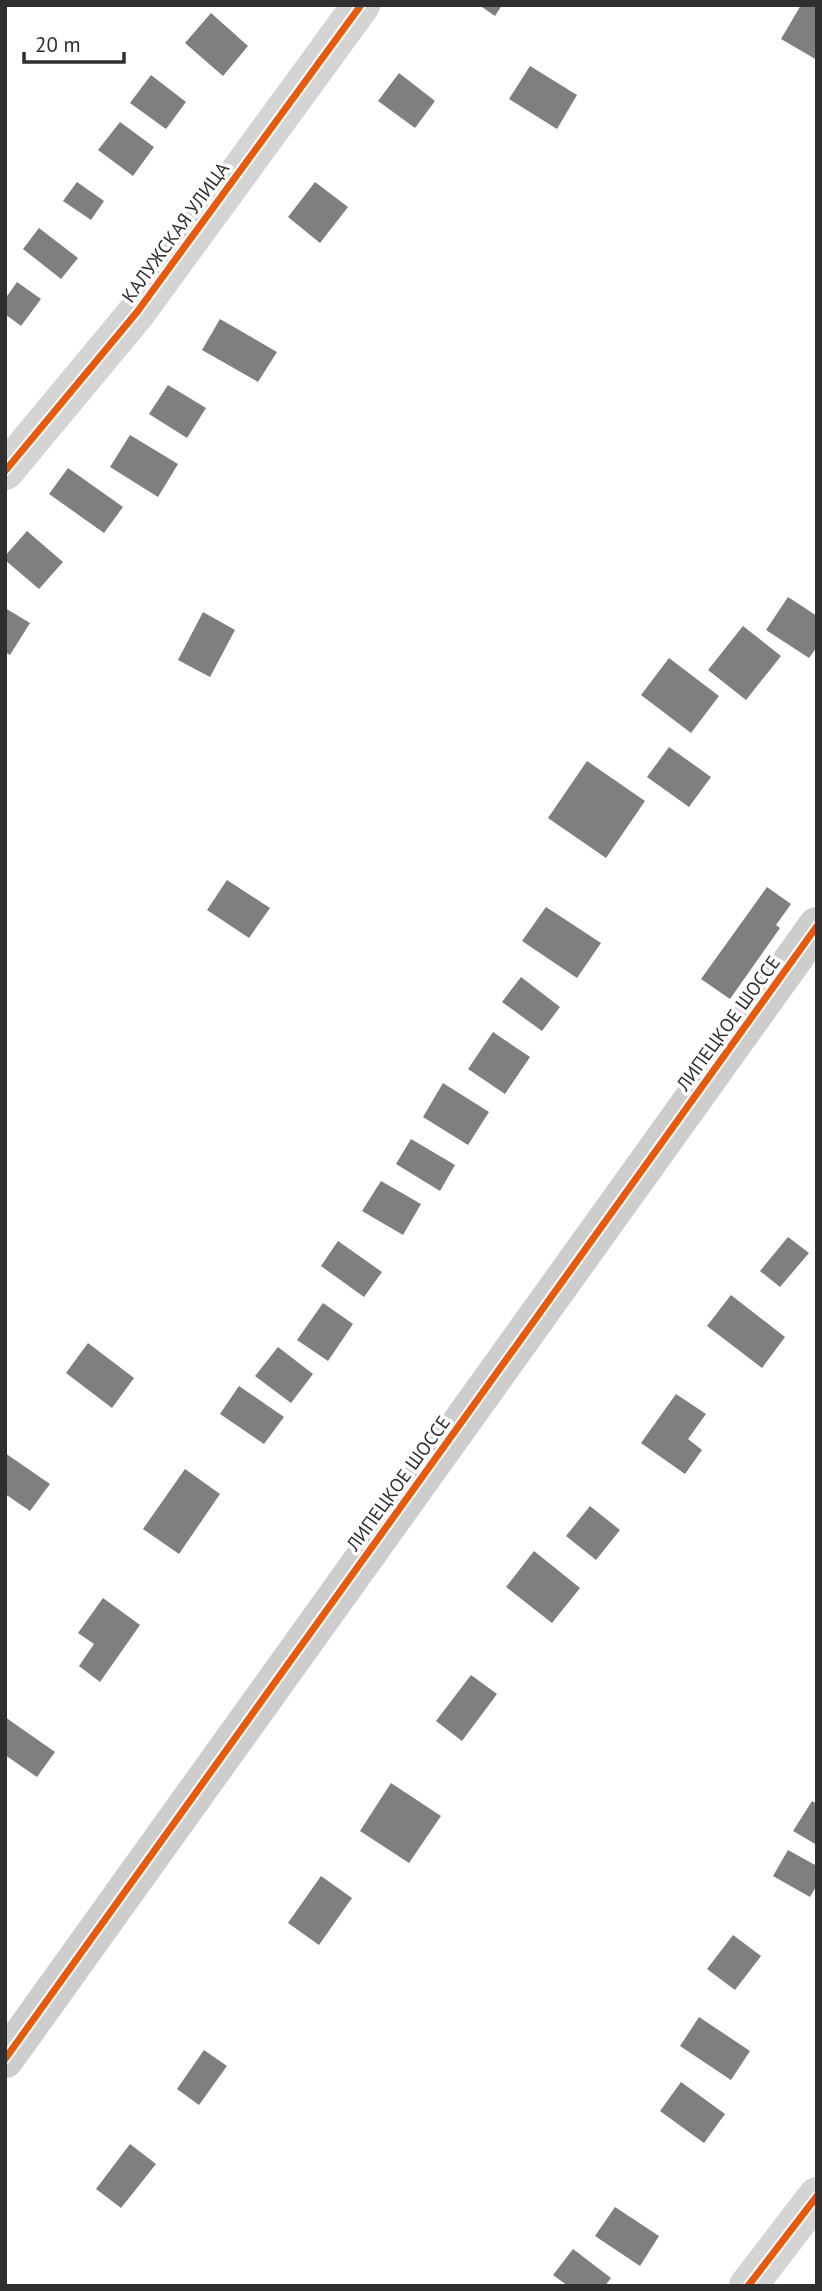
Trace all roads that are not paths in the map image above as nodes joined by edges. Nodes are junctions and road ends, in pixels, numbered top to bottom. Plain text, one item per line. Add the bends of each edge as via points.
1 (361, 5) edge
2 (5, 471) edge
3 (817, 926) edge
4 (5, 2059) edge
5 (816, 2198) edge
6 (748, 2286) edge

1 - 2 street, КАЛУЖСКАЯ УЛИЦА via 137,312
3 - 4 street, ЛИПЕЦКОЕ ШОССЕ
5 - 6 street

